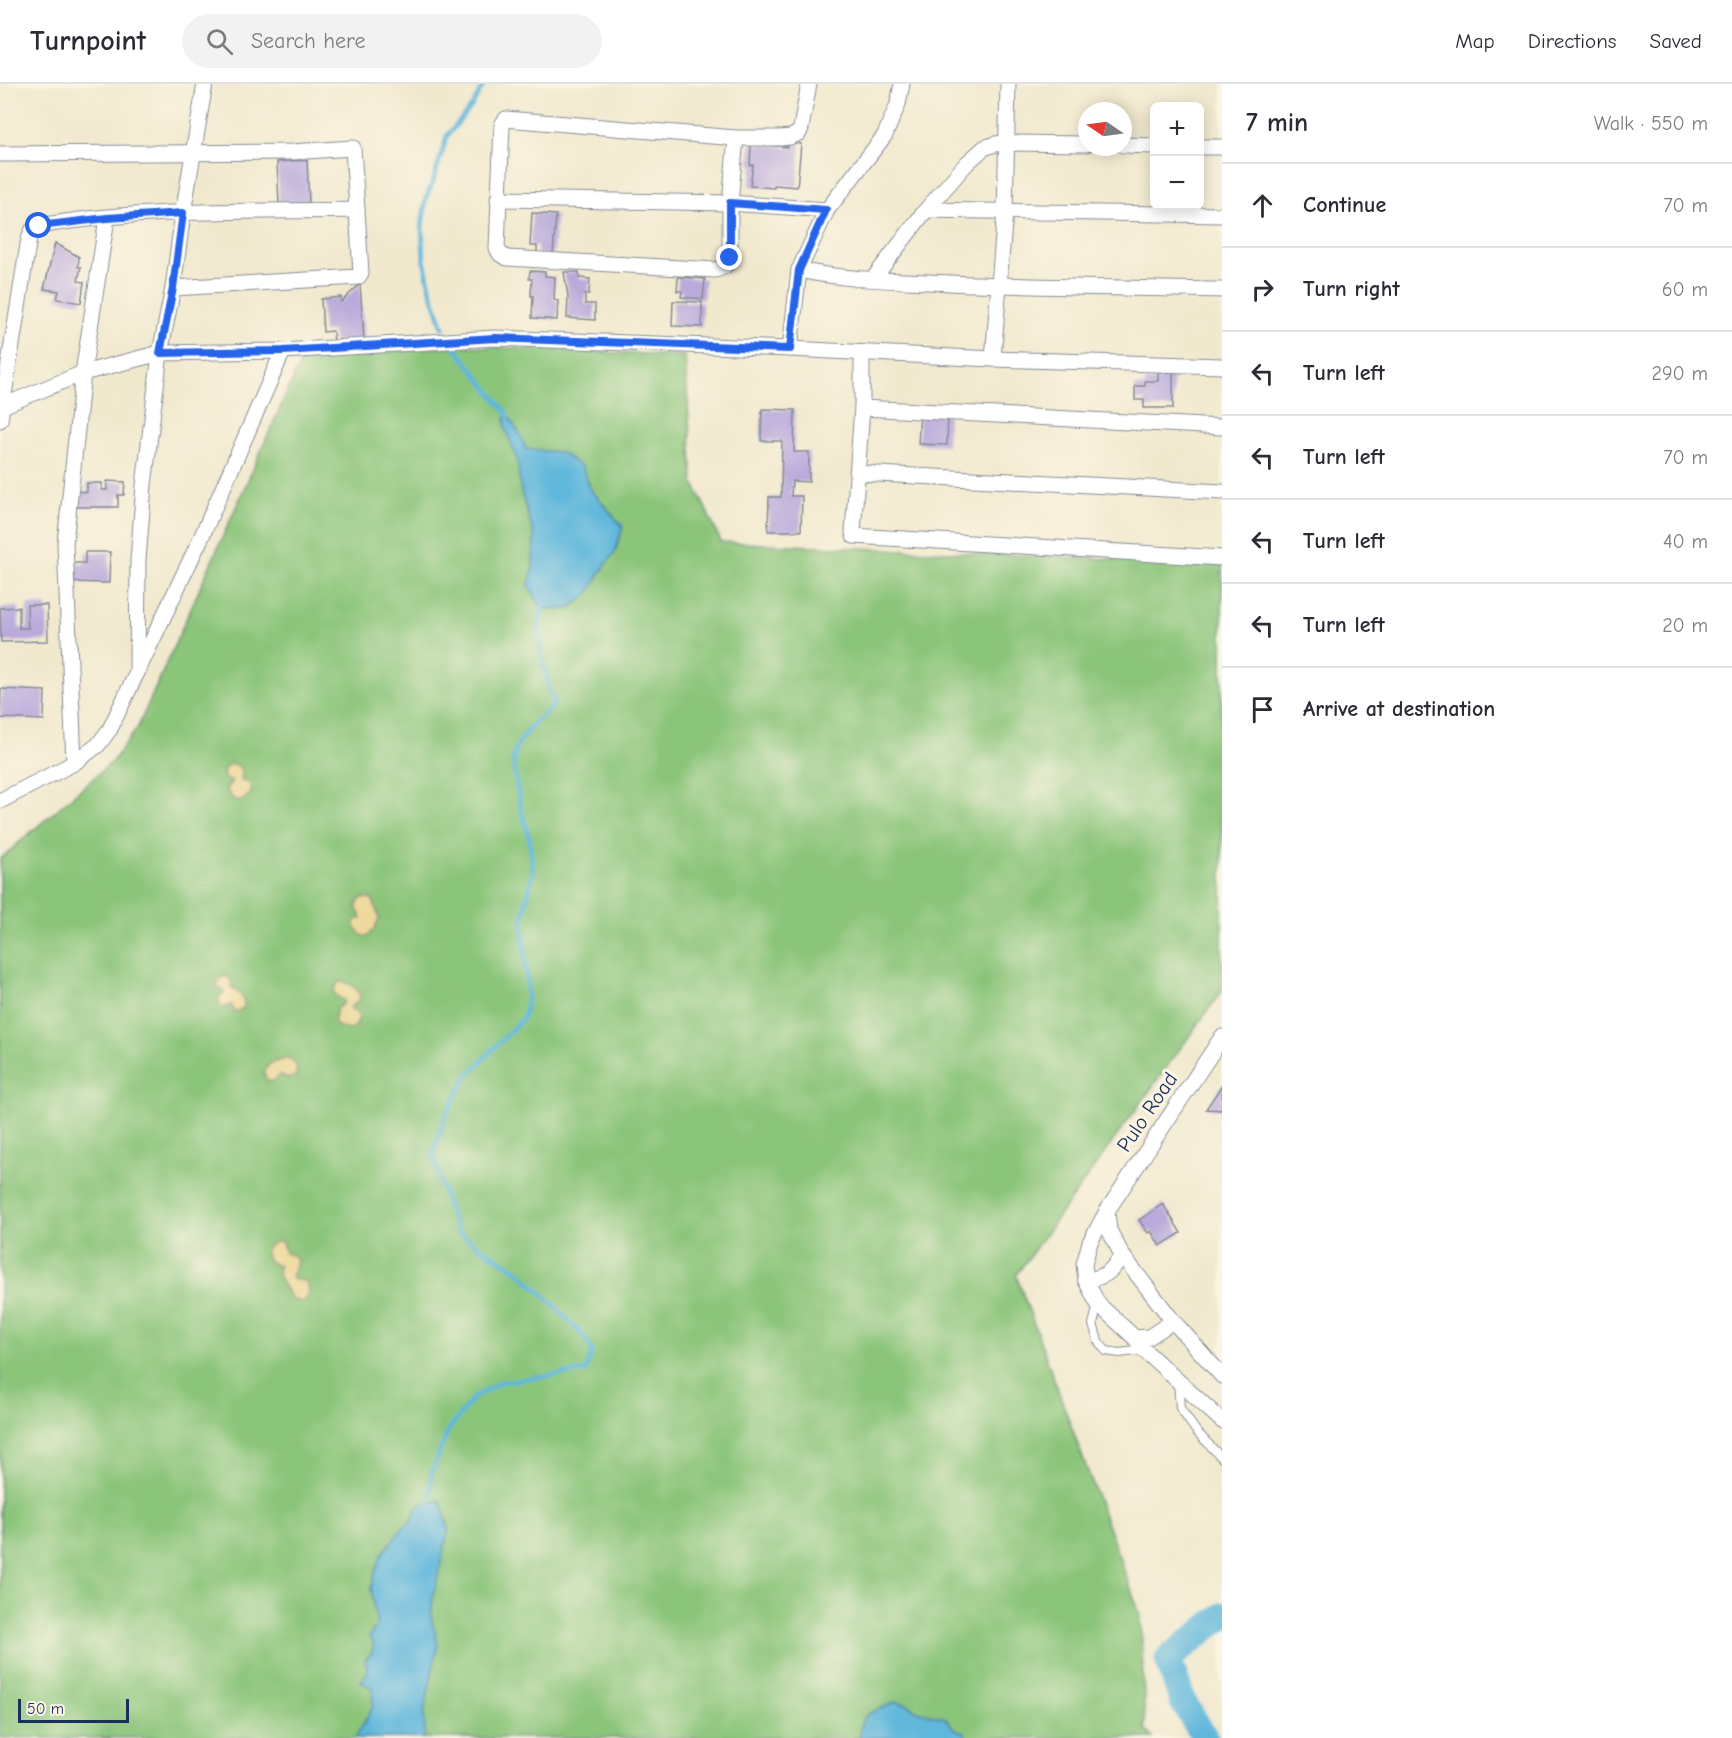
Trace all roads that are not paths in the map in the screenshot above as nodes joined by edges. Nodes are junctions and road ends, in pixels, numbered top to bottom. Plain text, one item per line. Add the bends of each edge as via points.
1 (205, 84) edge
2 (809, 84) edge
3 (902, 84) edge
4 (1008, 84) edge
5 (736, 138) junction
6 (1005, 142) junction
7 (1078, 144) edge
8 (1132, 145) edge
9 (1150, 146) edge
10 (1204, 147) edge
11 (1222, 147) edge
12 (193, 151) junction
13 (0, 154) edge
14 (498, 199) junction
15 (730, 203) junction
16 (357, 210) junction
17 (826, 210) junction
18 (926, 210) junction
19 (1005, 211) junction
20 (183, 213) junction
21 (1222, 214) edge
22 (107, 218) junction
23 (799, 270) junction
24 (873, 279) junction
25 (1000, 285) junction
26 (173, 288) junction
27 (1222, 291) edge
28 (790, 349) junction
29 (283, 351) junction
30 (160, 353) junction
31 (862, 353) junction
32 (993, 360) junction
33 (1222, 366) edge
34 (83, 373) junction
35 (862, 408) junction
36 (0, 411) edge
37 (1222, 427) edge
38 (858, 474) junction
39 (1222, 492) edge
40 (1222, 558) edge
41 (137, 673) junction
42 (74, 763) junction
43 (0, 801) edge
44 (1222, 1037) edge
45 (1107, 1211) junction
46 (1122, 1255) junction
47 (1086, 1281) junction
48 (1098, 1304) junction
49 (1173, 1321) junction
50 (1139, 1344) junction
51 (1222, 1376) edge
52 (1178, 1380) junction
53 (1222, 1421) edge
54 (1222, 1458) edge

1 - 12 street
2 - 5 street via 799,133 780,138
3 - 17 street via 885,135
4 - 6 street
5 - 14 street via 506,119 502,125
5 - 15 street
6 - 7 street
6 - 18 street via 984,148
6 - 19 street
8 - 9 street
10 - 11 street
12 - 13 street
12 - 16 street via 353,148
12 - 20 street
14 - 15 street
14 - 15 street via 496,249 507,258 715,270 727,266 730,258
15 - 17 street
16 - 20 street
16 - 26 street via 361,273 358,277
17 - 23 street
18 - 19 street
18 - 24 street
19 - 21 street
19 - 25 street
20 - 22 street
20 - 26 street
22 - 34 street
22 - 36 street via 55,223 32,231
23 - 24 street
23 - 28 street
24 - 25 street
25 - 27 street
25 - 32 street
26 - 30 street
28 - 29 street via 495,338
28 - 31 street
29 - 30 street
29 - 41 street
30 - 34 street
30 - 41 street via 138,560
31 - 32 street
31 - 35 street
32 - 33 street
34 - 36 street
34 - 42 street via 65,543
35 - 37 street
35 - 38 street
38 - 39 street
38 - 40 street via 853,532 856,538
41 - 42 street via 110,729 98,745
42 - 43 street
44 - 45 street, Pulo Road
45 - 46 street via 1109,1230
45 - 47 street, Pulo Road via 1090,1242 1084,1264
46 - 47 street via 1113,1270
46 - 49 street
47 - 48 street
48 - 50 street
48 - 50 lane via 1093,1324 1098,1341 1107,1351 1119,1353
49 - 50 street
49 - 51 street
50 - 52 street
52 - 53 street
52 - 54 lane via 1180,1408

